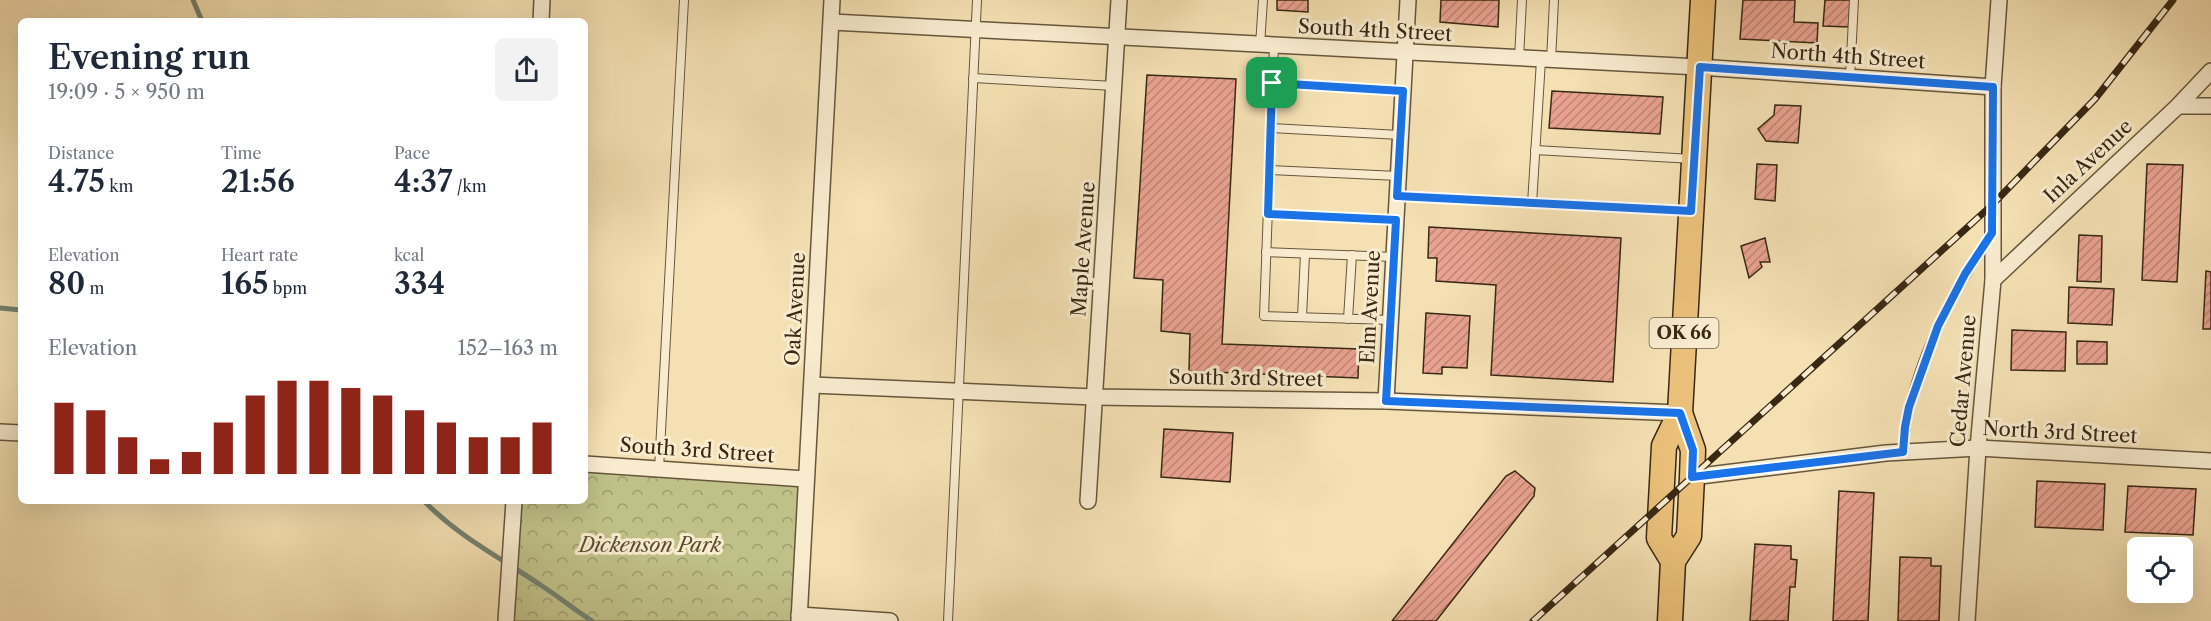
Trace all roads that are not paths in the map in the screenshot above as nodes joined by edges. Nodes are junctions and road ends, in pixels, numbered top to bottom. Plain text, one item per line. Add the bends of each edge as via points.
1 (542, 0) edge
2 (684, 0) edge
3 (832, 0) edge
4 (977, 0) edge
5 (1119, 0) edge
6 (1263, 0) edge
7 (1408, 0) edge
8 (1522, 0) edge
9 (1554, 0) edge
10 (1703, 0) edge
11 (1854, 0) edge
12 (1999, 0) edge
13 (541, 18) edge
14 (832, 22) junction
15 (976, 29) junction
16 (1117, 36) junction
17 (1267, 45) junction
18 (1405, 53) junction
19 (1519, 59) junction
20 (1546, 60) junction
21 (1700, 67) junction
22 (2211, 71) edge
23 (1850, 77) junction
24 (973, 78) junction
25 (1272, 83) junction
26 (1114, 86) junction
27 (1993, 87) junction
28 (1403, 91) junction
29 (2178, 106) junction
30 (2211, 106) edge
31 (1271, 128) junction
32 (1400, 135) junction
33 (1535, 150) junction
34 (1694, 159) junction
35 (1269, 170) junction
36 (1398, 176) junction
37 (1397, 196) junction
38 (1532, 204) junction
39 (1691, 211) junction
40 (1268, 214) junction
41 (1396, 220) junction
42 (1992, 233) junction
43 (1266, 252) junction
44 (1305, 254) junction
45 (1352, 255) junction
46 (1394, 257) junction
47 (1993, 280) junction
48 (1302, 317) junction
49 (1348, 319) junction
50 (1390, 320) junction
51 (812, 385) junction
52 (958, 391) junction
53 (1095, 397) junction
54 (1386, 401) junction
55 (1680, 413) junction
56 (0, 432) edge
57 (18, 434) edge
58 (1978, 448) junction
59 (1903, 452) junction
60 (2211, 461) edge
61 (588, 464) edge
62 (659, 469) junction
63 (1692, 477) junction
64 (806, 479) junction
65 (1089, 501) dead end
66 (513, 504) edge
67 (1673, 561) junction
68 (799, 618) edge
69 (506, 621) edge
70 (890, 621) edge
71 (948, 621) edge
72 (1670, 621) edge
73 (1967, 621) edge

1 - 13 street
2 - 62 lane
3 - 14 street, Oak Avenue
4 - 15 lane
5 - 16 street, Maple Avenue
6 - 17 lane
7 - 18 street, Elm Avenue
8 - 19 lane
9 - 20 lane
10 - 21 main road, OK 66
11 - 23 lane
12 - 27 street, Cedar Avenue
14 - 15 street, South 4th Street
14 - 51 street, Oak Avenue
15 - 16 street, South 4th Street
15 - 24 lane
16 - 17 street, South 4th Street
16 - 26 street, Maple Avenue
17 - 18 street, South 4th Street
17 - 25 lane
18 - 19 street, South 4th Street
18 - 28 street, Elm Avenue
19 - 20 street, South 4th Street
20 - 21 street, South 4th Street
20 - 33 lane
21 - 23 street, North 4th Street
21 - 34 main road, OK 66
22 - 29 street, Inla Avenue
23 - 27 street, North 4th Street
24 - 26 lane
24 - 52 lane
25 - 28 lane
25 - 31 lane
26 - 53 street, Maple Avenue
27 - 42 street, Cedar Avenue
28 - 32 street, Elm Avenue
29 - 30 street
29 - 47 street, Inla Avenue
31 - 32 lane
31 - 35 lane
32 - 36 street, Elm Avenue
33 - 34 lane
33 - 38 lane
34 - 39 main road, OK 66
35 - 36 lane
35 - 40 lane
36 - 37 street, Elm Avenue
37 - 38 lane
37 - 41 street, Elm Avenue
38 - 39 lane
39 - 55 main road, OK 66
40 - 41 lane
40 - 43 lane
41 - 46 street, Elm Avenue
42 - 47 street, Cedar Avenue
42 - 59 lane via 1938,326 1909,407
43 - 44 lane
43 - 48 lane via 1264,316
44 - 45 lane
44 - 48 lane
45 - 46 lane
45 - 49 lane
46 - 50 street, Elm Avenue
47 - 58 street, Cedar Avenue
48 - 49 lane
49 - 50 lane
50 - 54 street, Elm Avenue
51 - 52 street, South 3rd Street
51 - 64 street, Oak Avenue
52 - 53 street, South 3rd Street
52 - 71 lane
53 - 54 street, South 3rd Street
53 - 65 street, Maple Avenue
54 - 55 street, South 3rd Street
55 - 63 main road, OK 66 via 1693,450
55 - 67 main road, OK 66 via 1664,447 1659,538
56 - 57 street
58 - 59 street, North 3rd Street
58 - 60 street, North 3rd Street
58 - 73 street, Cedar Avenue
59 - 63 street, North 3rd Street
61 - 62 street, South 3rd Street
62 - 64 street, South 3rd Street
63 - 67 main road, OK 66 via 1689,536
64 - 68 street, Oak Avenue
66 - 69 street
67 - 72 main road, OK 66
68 - 70 street

